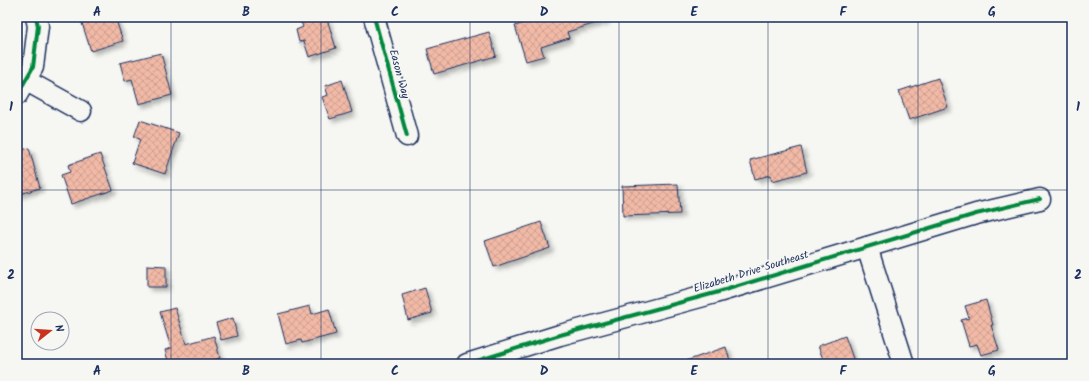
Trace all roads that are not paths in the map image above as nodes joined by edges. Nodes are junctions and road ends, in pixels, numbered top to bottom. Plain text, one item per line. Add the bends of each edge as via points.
1 (36, 17) edge
2 (374, 17) edge
3 (21, 87) edge
4 (81, 111) dead end
5 (406, 136) dead end
6 (1040, 199) dead end
7 (867, 247) junction
8 (467, 364) edge
9 (904, 364) edge

1 - 3 street via 38,26 33,67
2 - 5 street, Eason Way
3 - 4 street
6 - 7 street, Elizabeth Drive Southeast via 976,214
7 - 8 street, Elizabeth Drive Southeast
7 - 9 street

